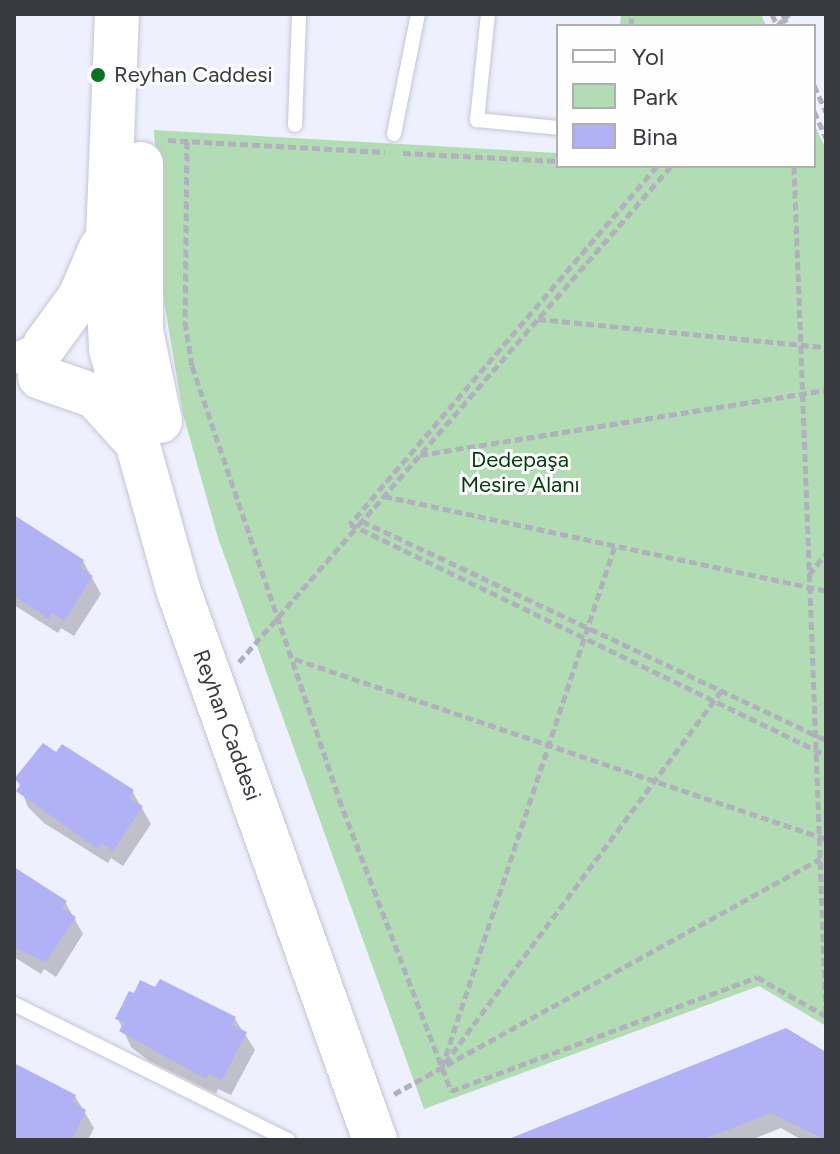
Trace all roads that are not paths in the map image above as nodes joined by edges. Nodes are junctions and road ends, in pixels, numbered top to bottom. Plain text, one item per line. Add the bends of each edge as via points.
1 (117, 14) edge
2 (144, 14) edge
3 (299, 14) edge
4 (418, 14) edge
5 (488, 14) edge
6 (295, 125) dead end
7 (556, 128) edge
8 (394, 134) dead end
9 (109, 214) junction
10 (120, 333) junction
11 (28, 368) edge
12 (137, 443) junction
13 (14, 1004) edge
14 (288, 1140) edge
15 (375, 1140) edge
16 (402, 1140) edge

1 - 9 main road, Reyhan Caddesi
2 - 10 main road via 142,139
3 - 6 lane
4 - 8 lane
5 - 7 lane via 477,120
9 - 10 main road, Reyhan Caddesi
9 - 11 main road via 89,282
10 - 11 main road
10 - 12 main road, Reyhan Caddesi
10 - 16 main road, Reyhan Caddesi
11 - 12 main road via 95,396
12 - 15 main road, Reyhan Caddesi via 179,592
13 - 14 lane

